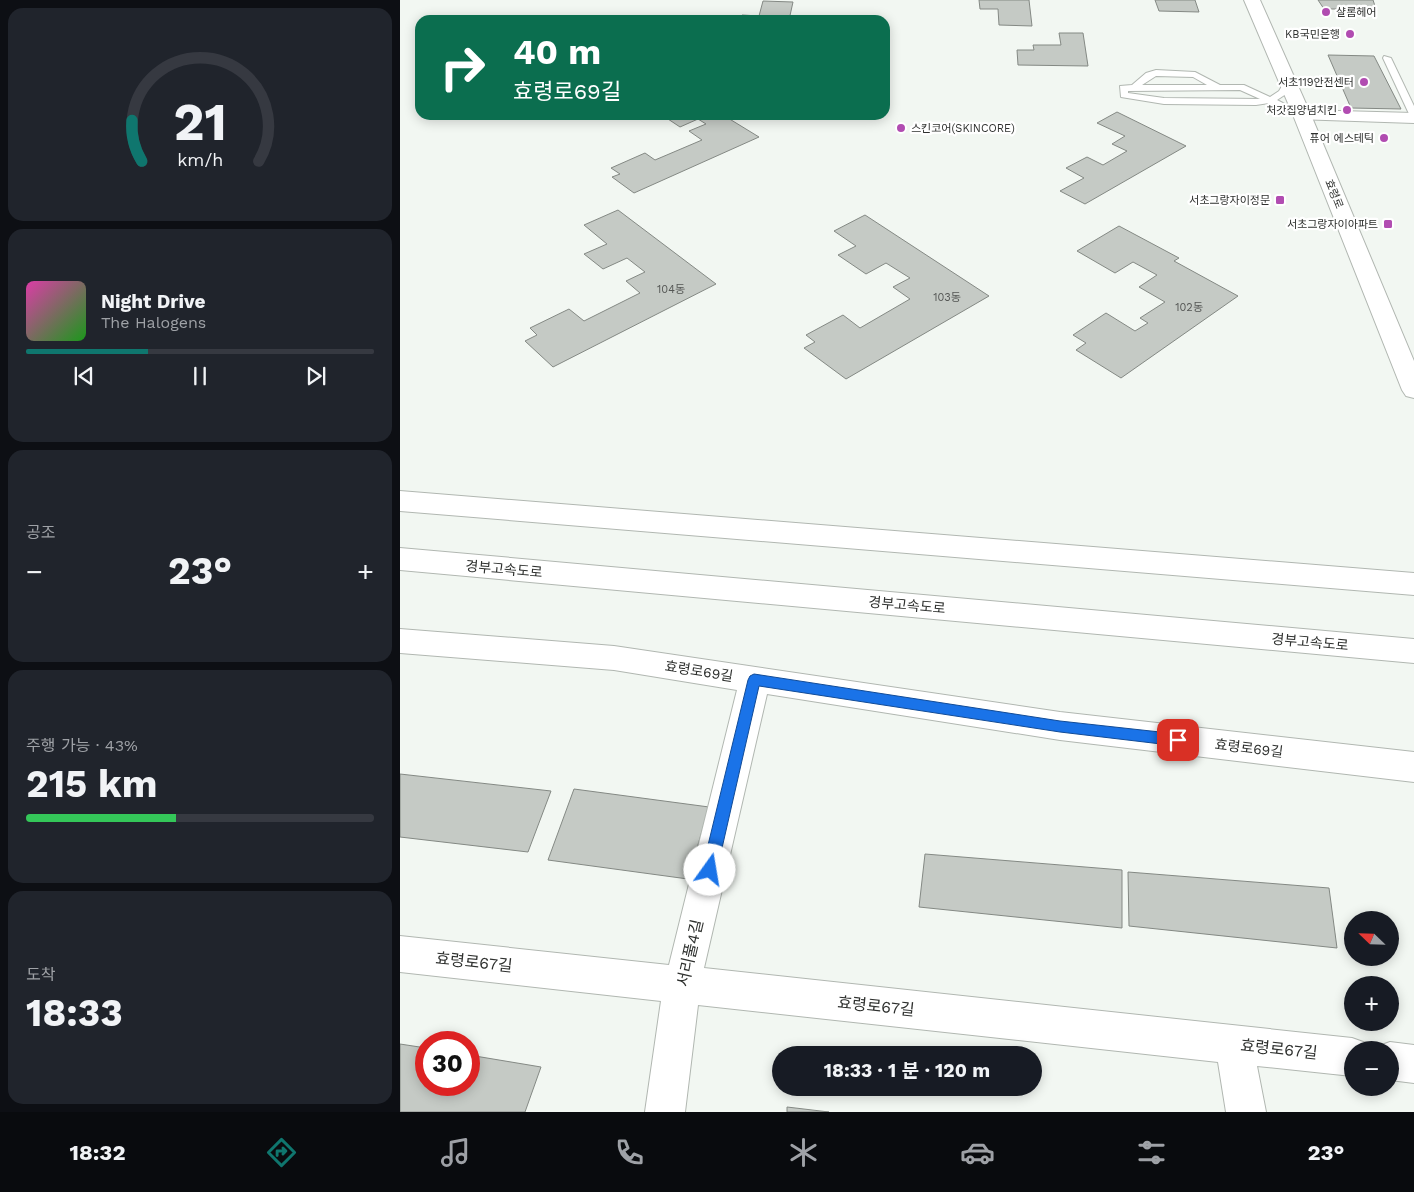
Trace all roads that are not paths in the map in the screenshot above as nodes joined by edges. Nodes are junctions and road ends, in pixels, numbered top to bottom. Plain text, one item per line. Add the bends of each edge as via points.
1 (1252, 0) edge
2 (1387, 58) dead end
3 (1288, 83) junction
4 (1219, 87) junction
5 (1134, 88) junction
6 (1270, 100) junction
7 (1302, 115) junction
8 (1414, 117) edge
9 (1412, 378) edge
10 (400, 501) edge
11 (400, 559) edge
12 (1414, 584) edge
13 (400, 641) edge
14 (1401, 650) edge
15 (754, 680) junction
16 (1414, 767) edge
17 (400, 954) edge
18 (682, 985) junction
19 (1234, 1044) junction
20 (1344, 1056) edge
21 (1399, 1062) edge
22 (1414, 1064) edge
23 (665, 1112) edge
24 (1246, 1112) edge

1 - 3 main road, 효령로
2 - 8 lane
3 - 6 lane via 1285,92
3 - 7 main road, 효령로
4 - 5 lane
4 - 5 lane via 1195,75 1156,73
4 - 6 lane via 1241,87
5 - 6 lane via 1124,88 1124,95 1164,101
6 - 7 lane
7 - 8 main road
7 - 9 main road, 효령로
10 - 12 main road
11 - 14 main road, 경부고속도로
13 - 15 main road, 효령로69길 via 614,658
15 - 16 main road, 효령로69길 via 1060,726
15 - 18 main road, 서리풀4길
17 - 18 main road, 효령로67길
18 - 19 main road, 효령로67길
18 - 23 main road, 서리풀4길
19 - 20 main road, 효령로67길
19 - 24 main road
21 - 22 main road

